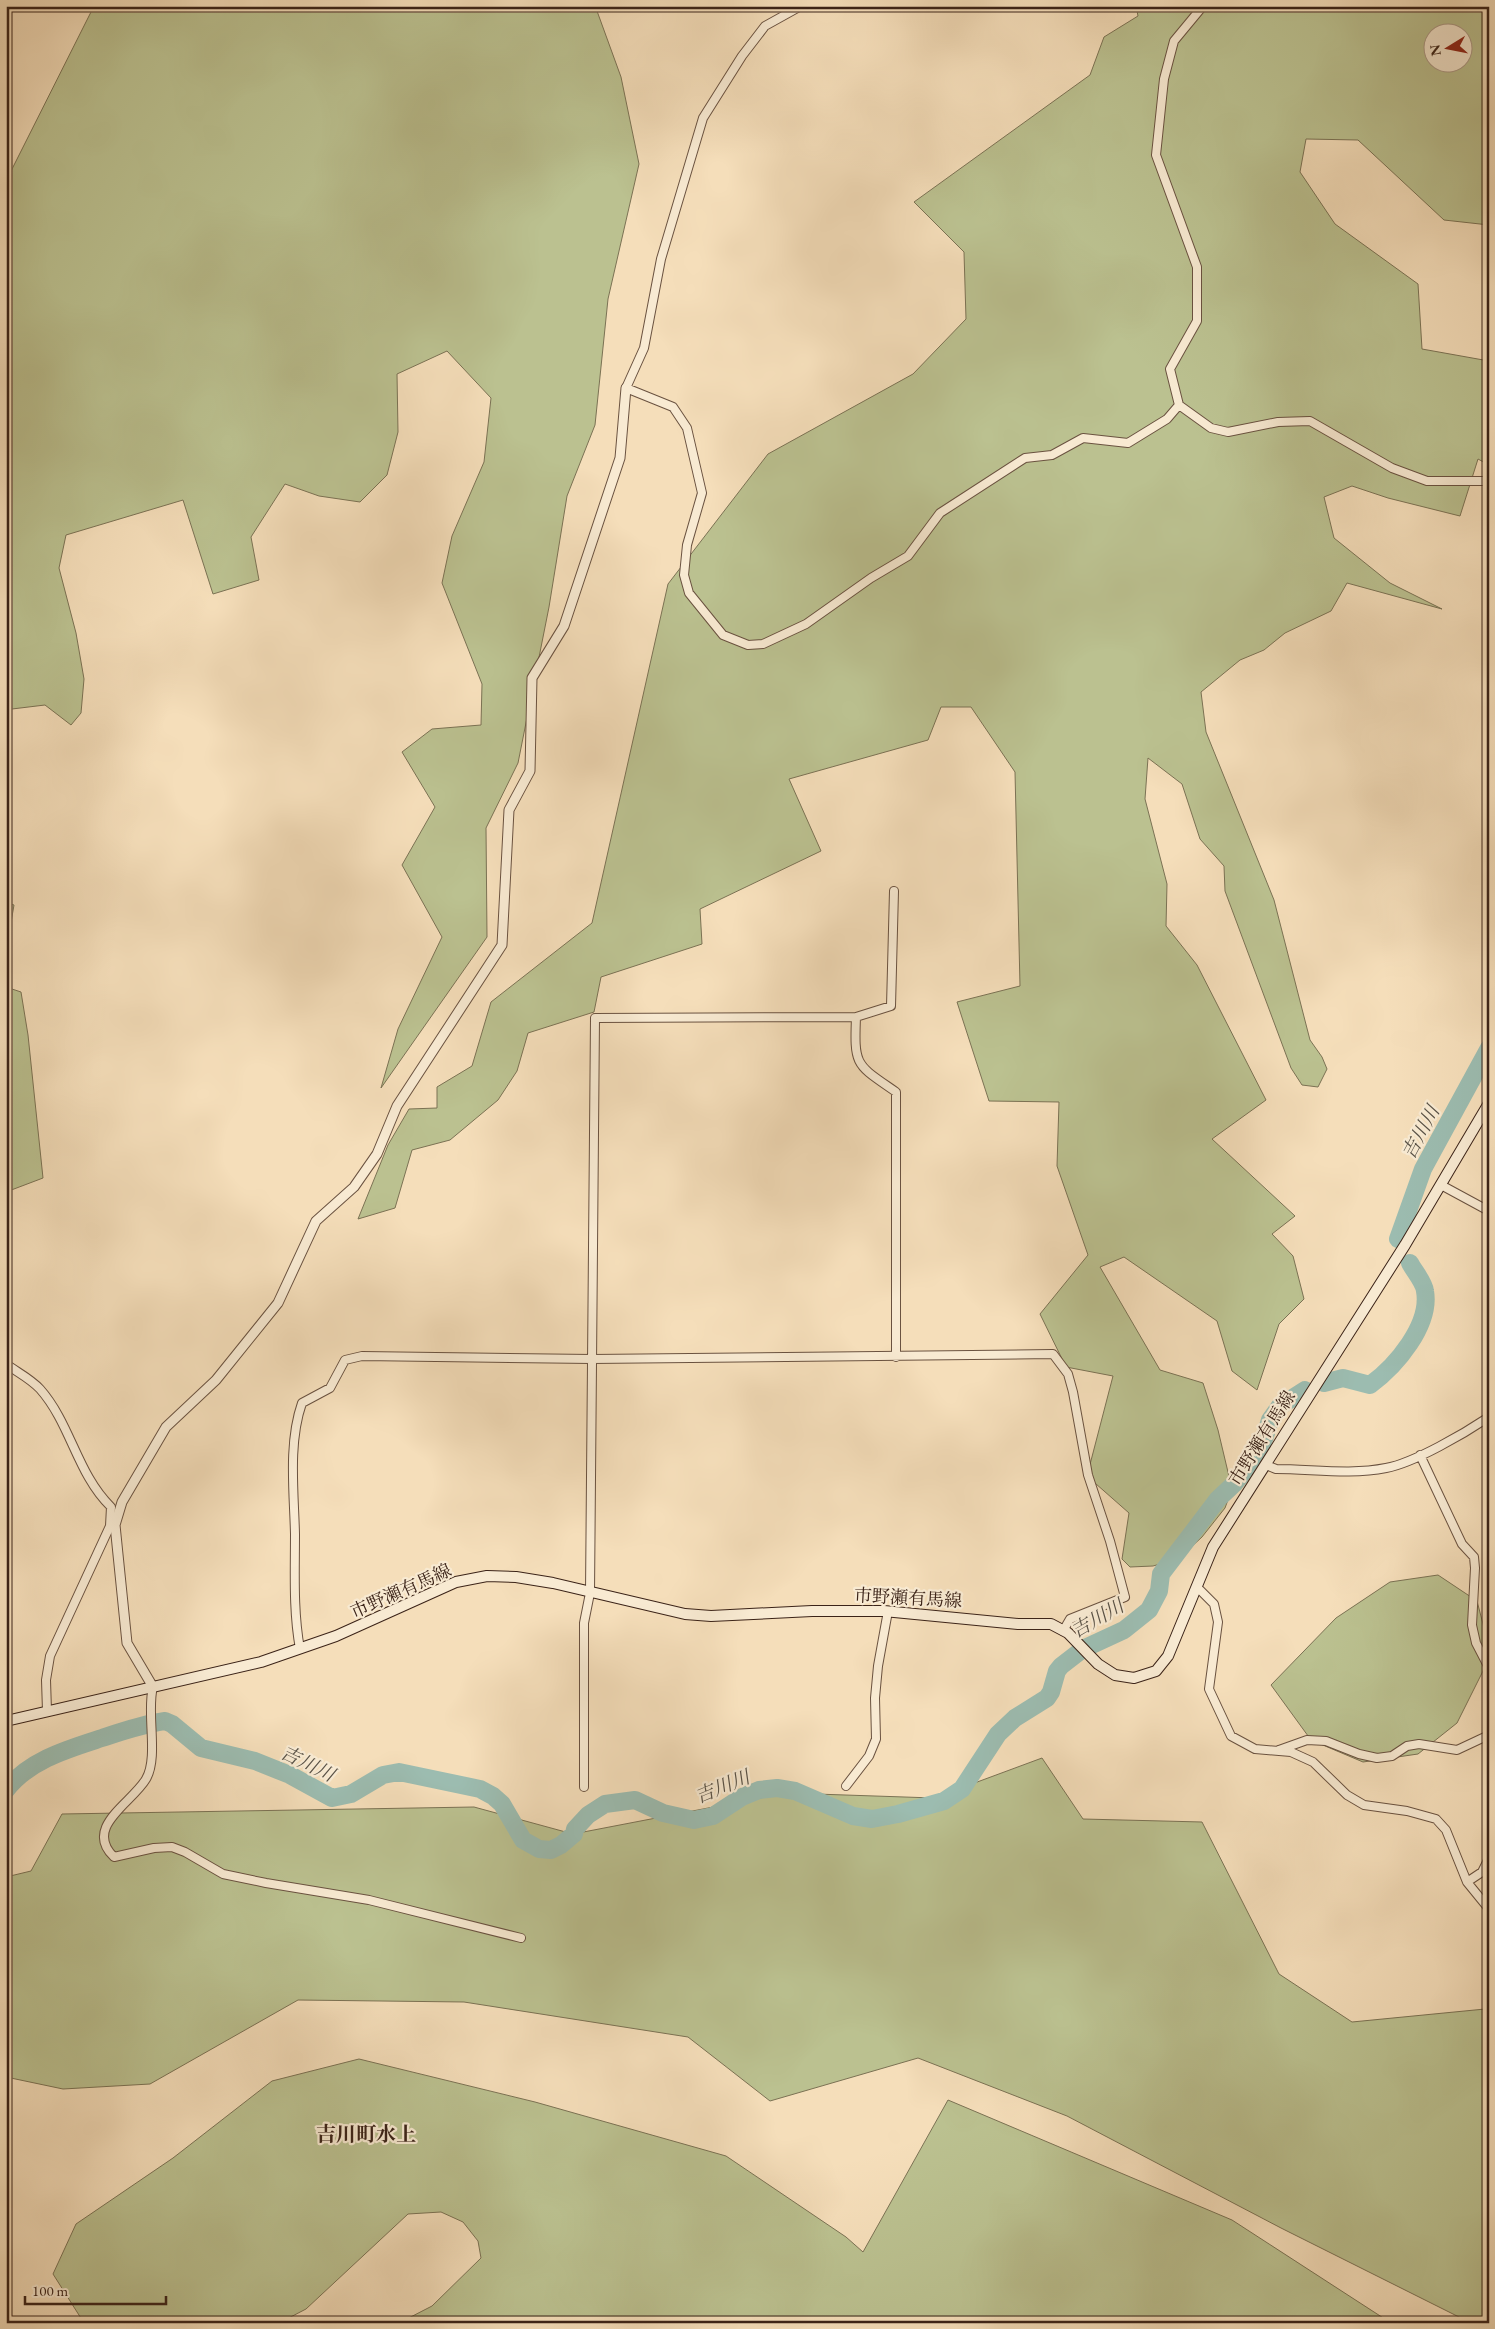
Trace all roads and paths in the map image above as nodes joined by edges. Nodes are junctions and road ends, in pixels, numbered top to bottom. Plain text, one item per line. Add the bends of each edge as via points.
1 (801, 6) edge
2 (1203, 6) edge
3 (626, 388) junction
4 (1179, 405) junction
5 (1487, 481) dead end
6 (894, 891) dead end
7 (856, 1017) junction
8 (1489, 1103) edge
9 (1441, 1185) junction
10 (1489, 1211) edge
11 (896, 1357) junction
12 (592, 1359) junction
13 (6, 1364) edge
14 (1489, 1417) edge
15 (1420, 1455) junction
16 (1266, 1464) junction
17 (112, 1525) junction
18 (1197, 1586) junction
19 (590, 1593) junction
20 (888, 1611) junction
21 (1065, 1632) junction
22 (300, 1649) junction
23 (1489, 1668) edge
24 (153, 1687) junction
25 (47, 1711) junction
26 (6, 1721) edge
27 (1489, 1735) edge
28 (1275, 1752) junction
29 (846, 1786) dead end
30 (584, 1788) dead end
31 (1489, 1858) edge
32 (1467, 1882) junction
33 (1489, 1909) edge
34 (521, 1938) dead end

1 - 3 street via 765,26 703,118 661,259 644,348
2 - 4 street via 1174,41 1164,79 1156,155 1197,267 1197,321 1170,369
3 - 4 street via 673,407 687,428 702,493 687,545 684,575 689,593 724,634 748,645 763,644 806,624 908,556 940,514 1025,458 1052,455 1083,438 1128,443 1167,419
3 - 17 street via 620,458 564,626 532,678 530,771 508,810 502,945 396,1106 377,1154 354,1187 316,1221 278,1304 216,1380 166,1428
4 - 5 street via 1211,428 1228,432 1278,422 1310,421 1392,468 1427,481
6 - 7 street via 891,1006
7 - 11 street via 858,1062 863,1070 896,1092
7 - 12 street via 595,1018
8 - 9 main road, 市野瀬有馬線
9 - 10 street
9 - 16 main road, 市野瀬有馬線
11 - 12 street
11 - 21 street via 1053,1354 1068,1374 1088,1475 1125,1597 1070,1619
12 - 19 street
12 - 22 street via 362,1356 345,1360 330,1388 302,1403 298,1415 294,1476
13 - 17 street via 36,1385 48,1399 92,1484 111,1507
14 - 15 street via 1469,1431
15 - 16 street via 1388,1468 1356,1471 1276,1469
15 - 23 street via 1462,1544 1474,1557 1472,1625 1476,1643
16 - 18 main road, 市野瀬有馬線 via 1213,1547
17 - 24 street via 127,1643
17 - 25 street via 50,1656 46,1680
18 - 21 main road, 市野瀬有馬線 via 1168,1656 1156,1671 1134,1678 1115,1675 1098,1664
18 - 28 street via 1214,1604 1218,1622 1209,1689 1231,1736 1255,1749
19 - 20 main road, 市野瀬有馬線 via 686,1614 711,1616
19 - 22 main road, 市野瀬有馬線 via 516,1577 487,1576 456,1582 366,1624
19 - 30 street via 584,1623
20 - 21 main road, 市野瀬有馬線 via 1018,1624 1051,1624
20 - 29 street via 875,1698 876,1739 869,1756
22 - 24 main road, 市野瀬有馬線 via 261,1662
24 - 25 main road, 市野瀬有馬線
24 - 34 street via 150,1698 153,1736 147,1778 110,1818 105,1828 107,1850 114,1857 154,1848 172,1848 223,1874 369,1900
25 - 26 main road, 市野瀬有馬線
27 - 28 street via 1457,1750 1419,1744 1407,1746 1392,1756 1377,1758 1326,1741 1307,1740
28 - 32 street via 1291,1752 1313,1762 1347,1795 1364,1805 1436,1819 1446,1830
31 - 32 street via 1482,1872
32 - 33 street

